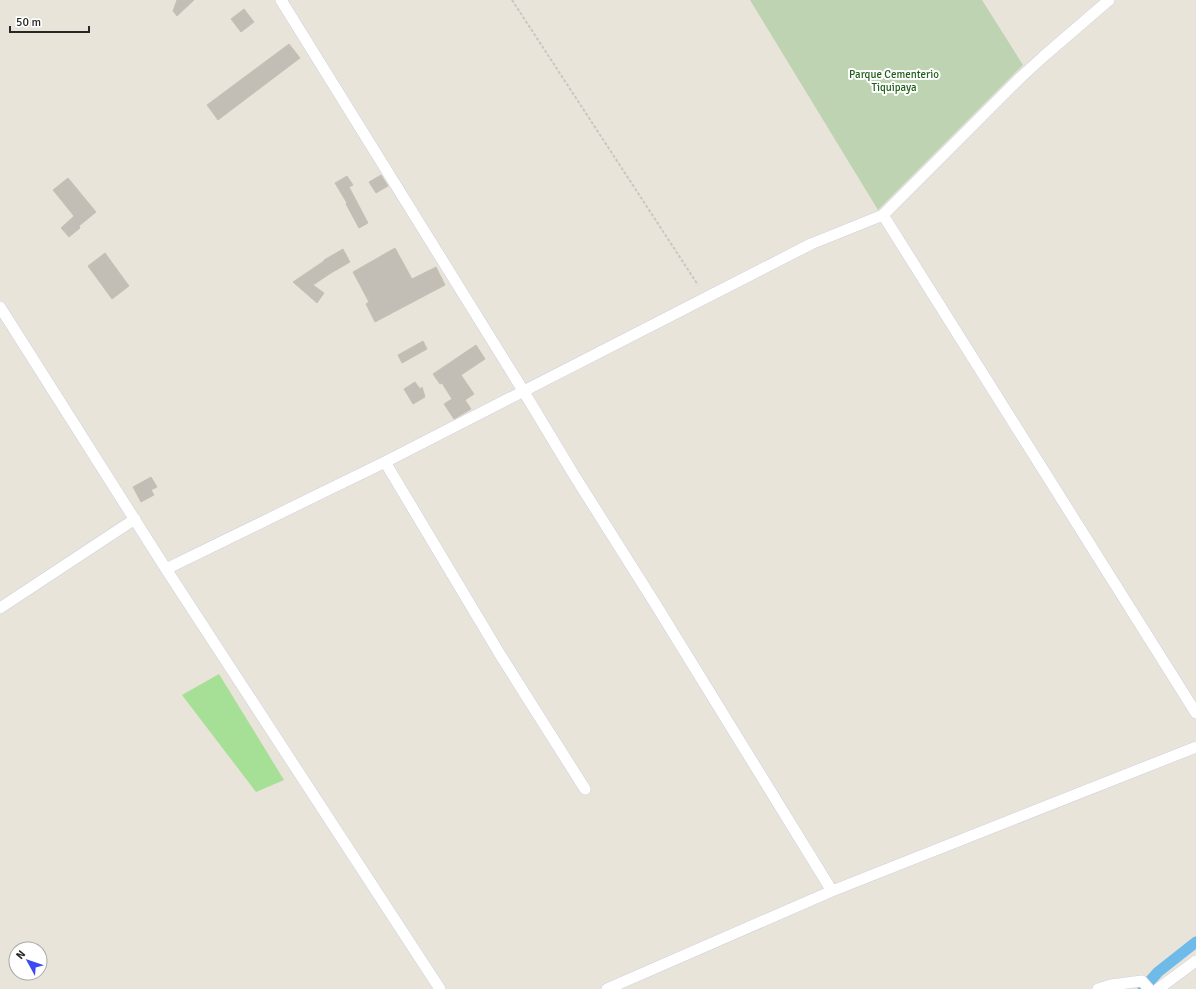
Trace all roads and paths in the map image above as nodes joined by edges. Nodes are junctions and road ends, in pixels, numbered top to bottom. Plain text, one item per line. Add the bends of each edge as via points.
1 (281, 0) edge
2 (512, 0) edge
3 (1109, 0) edge
4 (883, 215) junction
5 (698, 285) dead end
6 (0, 307) edge
7 (524, 392) junction
8 (385, 462) junction
9 (135, 518) junction
10 (166, 569) junction
11 (0, 608) edge
12 (1196, 713) edge
13 (1196, 747) edge
14 (585, 789) dead end
15 (832, 891) junction
16 (1196, 961) edge
17 (1146, 985) edge
18 (440, 989) edge
19 (607, 989) edge
20 (1098, 989) edge
21 (1158, 989) edge

1 - 7 street
2 - 5 path
3 - 4 street via 1020,78
4 - 7 street via 811,244
4 - 12 street
6 - 9 street
7 - 8 street
7 - 15 street
8 - 10 street
8 - 14 street via 501,656
9 - 10 street
9 - 11 street
10 - 18 street
13 - 15 street
15 - 19 street
16 - 21 street
17 - 20 street via 1111,985

